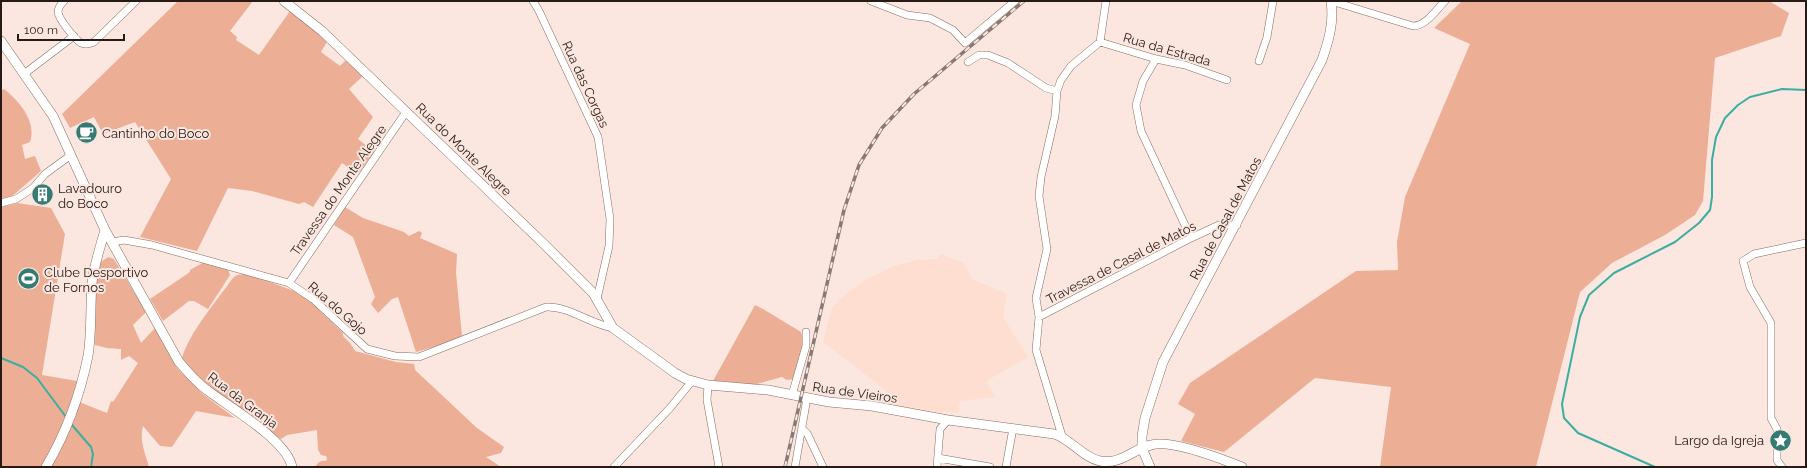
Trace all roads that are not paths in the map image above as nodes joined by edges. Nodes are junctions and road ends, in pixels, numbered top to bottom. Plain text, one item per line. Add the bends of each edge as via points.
1 (64, 1) edge
2 (136, 1) edge
3 (284, 1) edge
4 (533, 1) edge
5 (872, 1) edge
6 (1015, 1) edge
7 (1106, 1) edge
8 (1273, 1) edge
9 (1331, 1) edge
10 (1445, 1) edge
11 (74, 36) junction
12 (1, 41) edge
13 (1100, 42) junction
14 (1156, 59) junction
15 (1258, 61) dead end
16 (968, 62) dead end
17 (24, 74) junction
18 (1227, 80) dead end
19 (1057, 91) junction
20 (406, 112) junction
21 (71, 155) junction
22 (1, 203) edge
23 (1237, 225) junction
24 (105, 230) junction
25 (1191, 238) junction
26 (112, 242) junction
27 (1806, 243) edge
28 (98, 258) junction
29 (289, 283) junction
30 (597, 299) junction
31 (1039, 317) junction
32 (613, 328) junction
33 (806, 332) dead end
34 (692, 381) junction
35 (708, 385) junction
36 (792, 395) junction
37 (807, 398) junction
38 (948, 420) junction
39 (1013, 428) junction
40 (802, 429) junction
41 (1062, 436) junction
42 (1142, 448) junction
43 (938, 458) junction
44 (1102, 464) edge
45 (46, 467) edge
46 (292, 467) edge
47 (614, 467) edge
48 (719, 467) edge
49 (796, 467) edge
50 (823, 467) edge
51 (937, 467) edge
52 (990, 467) edge
53 (1006, 467) edge
54 (1150, 467) edge
55 (1242, 467) edge
56 (1782, 467) edge

1 - 11 street via 58,10 59,15
2 - 11 street via 94,42 81,43
3 - 20 street, Rua do Monte Alegre via 322,31
4 - 30 street, Rua das Corgas via 598,137 610,219 609,246
5 - 6 street via 907,15 930,18 953,30 965,43
7 - 13 street
8 - 15 street via 1267,37
9 - 10 street via 1413,26 1424,23
9 - 23 street, Rua de Casal de Matos via 1333,18 1322,60
11 - 17 street
12 - 17 street, Rua da Granja
13 - 14 street, Rua da Estrada
13 - 19 street via 1072,66 1061,80
14 - 18 street, Rua da Estrada via 1185,65
14 - 25 street via 1143,81 1136,105 1141,131
16 - 19 street via 979,55 988,55 1008,63 1046,88
17 - 21 street, Rua da Granja via 53,116
19 - 31 street via 1055,116 1039,196 1047,249 1036,298
20 - 29 street, Travessa do Monte Alegre
20 - 30 street, Rua do Monte Alegre via 545,245
21 - 22 street via 45,174 33,188 16,199
21 - 24 street, Rua da Granja
23 - 25 street, Travessa de Casal de Matos via 1219,225
23 - 42 street, Rua de Casal de Matos via 1163,362 1146,418
24 - 26 street, Rua da Granja
24 - 28 street
25 - 31 street, Travessa de Casal de Matos
26 - 28 street
26 - 29 street, Rua do Gojo via 124,240 152,244
26 - 46 street, Rua da Granja via 176,356 192,377 280,444
27 - 56 street via 1754,254 1743,261 1750,287 1772,324 1771,418 1777,430 1777,460
28 - 45 street via 92,282 91,330 85,368 67,427
29 - 32 street, Rua do Gojo via 313,299 367,349 395,356 419,357 546,307
30 - 32 street, Rua do Monte Alegre
31 - 41 street via 1036,350
32 - 34 street, Rua de Vieiros via 675,373
33 - 36 street via 806,346
34 - 35 street, Rua de Vieiros
34 - 47 street
35 - 36 street, Rua de Vieiros via 768,390
35 - 48 street via 707,400
36 - 37 street, Rua de Vieiros
37 - 38 street, Rua de Vieiros via 872,406
37 - 40 street
38 - 39 street, Rua de Vieiros
38 - 43 street via 940,429
39 - 41 street, Rua de Vieiros
39 - 53 street
40 - 49 street
40 - 50 street via 807,433
41 - 44 street
42 - 44 street via 1122,459
42 - 54 street
42 - 55 street via 1159,443 1168,444
43 - 51 street
43 - 52 street

